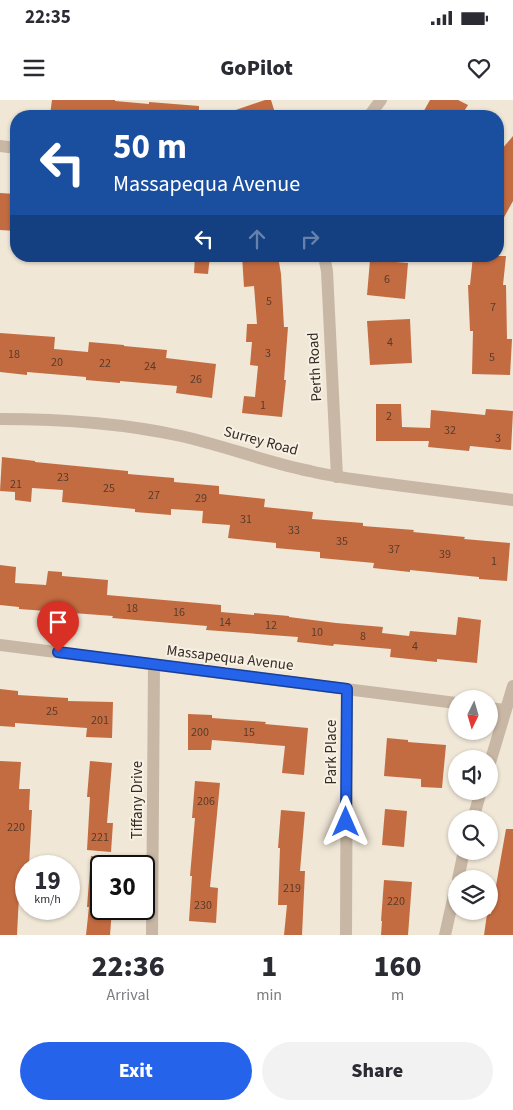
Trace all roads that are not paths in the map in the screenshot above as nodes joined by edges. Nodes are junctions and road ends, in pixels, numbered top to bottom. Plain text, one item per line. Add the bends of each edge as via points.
1 (325, 262) edge
2 (0, 418) edge
3 (337, 477) junction
4 (513, 500) edge
5 (0, 645) edge
6 (154, 664) junction
7 (513, 686) edge
8 (347, 689) junction
9 (448, 702) edge
10 (498, 709) edge
11 (505, 710) junction
12 (494, 750) edge
13 (448, 920) edge
14 (152, 935) edge
15 (346, 935) edge
16 (445, 935) edge

1 - 3 street, Perth Road
2 - 3 street, Surrey Road via 78,421 153,431
3 - 4 street, Surrey Road
5 - 6 street, Massapequa Avenue
6 - 8 street, Massapequa Avenue
6 - 14 street, Tiffany Drive
7 - 11 street
8 - 9 street, Massapequa Avenue
8 - 15 street, Park Place
10 - 11 street
11 - 12 street
13 - 16 street

